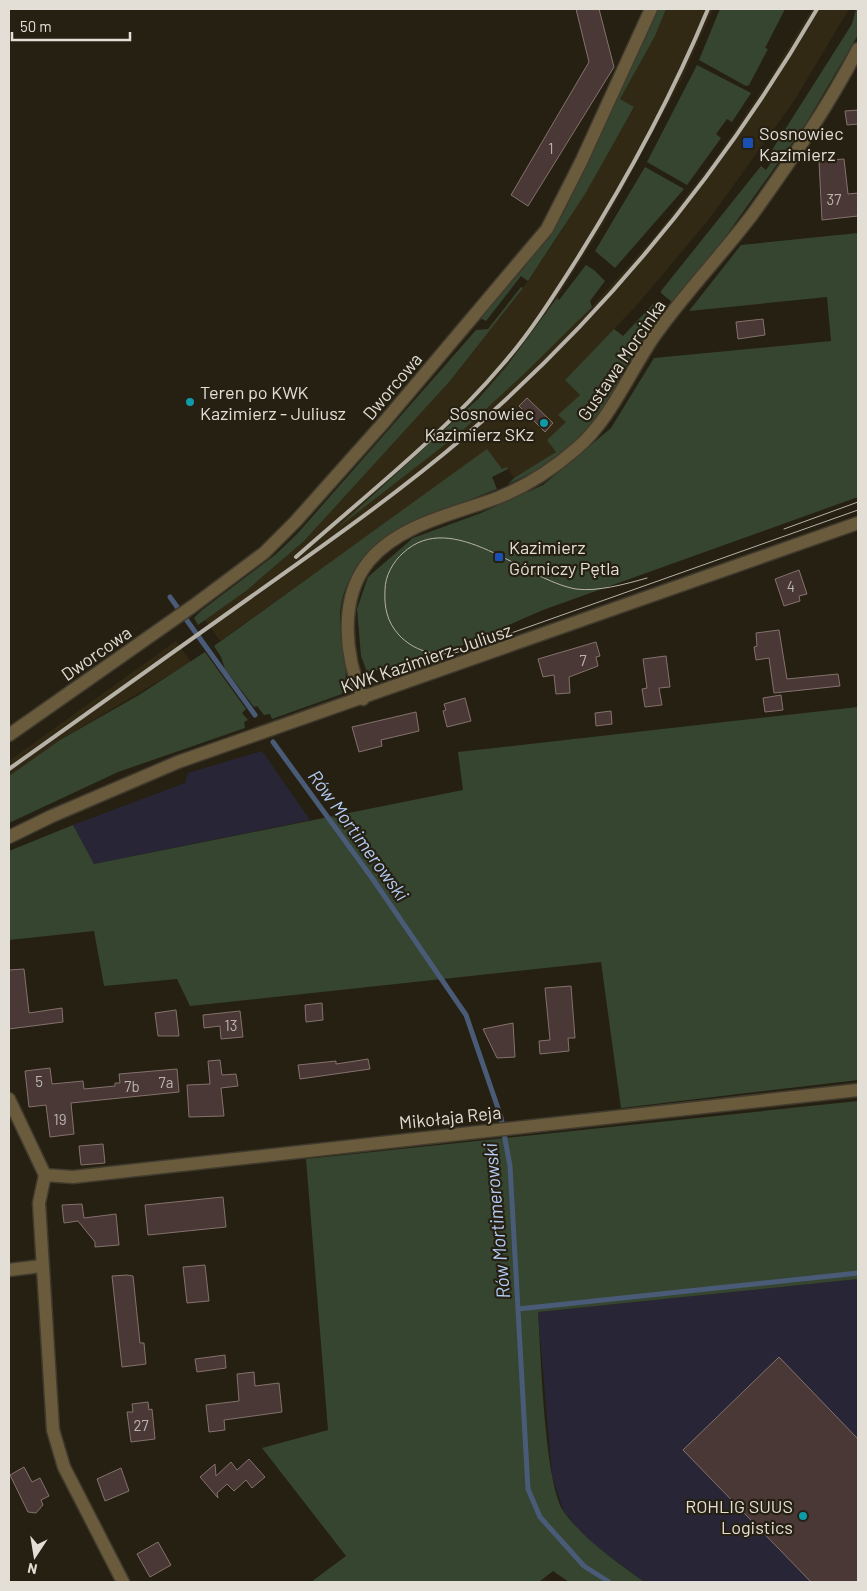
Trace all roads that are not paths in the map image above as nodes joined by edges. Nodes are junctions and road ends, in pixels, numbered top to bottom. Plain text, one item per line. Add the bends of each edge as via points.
1 (651, 9) edge
2 (858, 49) edge
3 (858, 523) edge
4 (363, 699) junction
5 (9, 735) edge
6 (9, 837) edge
7 (858, 1090) edge
8 (9, 1099) edge
9 (45, 1175) junction
10 (41, 1266) junction
11 (9, 1270) edge
12 (123, 1582) edge

1 - 5 street, Dworcowa via 547,229 385,421 264,552
2 - 4 street, Gustawa Morcinka via 836,90 751,215 654,337 595,430 575,450 535,479 500,497 413,529 370,560 358,578 346,628 354,673
3 - 4 street, KWK Kazimierz-Juliusz
4 - 6 street, KWK Kazimierz-Juliusz via 178,762
7 - 9 street, Mikołaja Reja via 73,1177
8 - 9 street
9 - 10 street via 39,1203
10 - 11 street
10 - 12 street via 53,1430 64,1467

